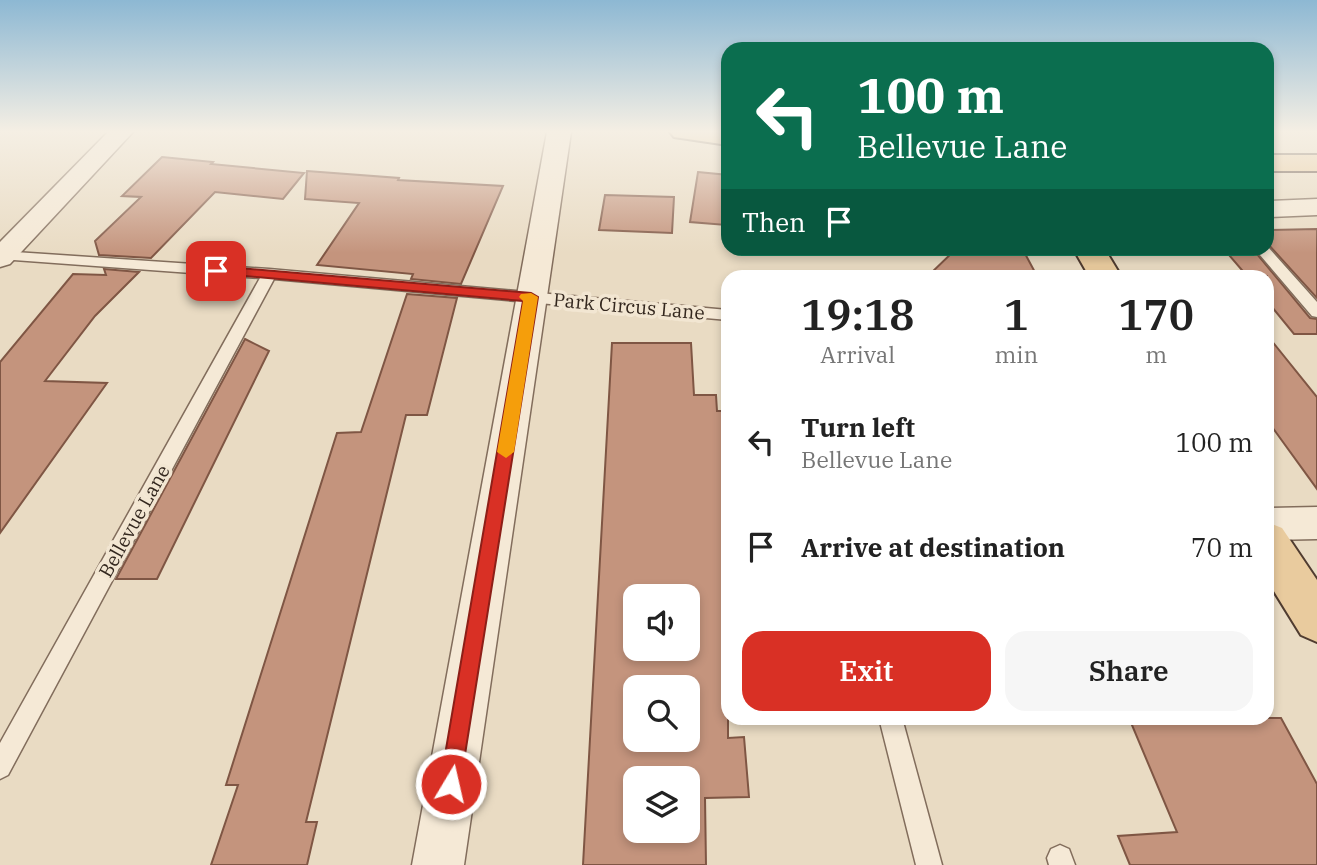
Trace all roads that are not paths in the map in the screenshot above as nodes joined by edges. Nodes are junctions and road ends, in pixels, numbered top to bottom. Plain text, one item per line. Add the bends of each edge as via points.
1 (83, 172) edge
2 (552, 172) edge
3 (1317, 207) edge
4 (1274, 209) edge
5 (1, 256) edge
6 (1268, 256) edge
7 (269, 274) junction
8 (531, 297) junction
9 (1317, 312) edge
10 (721, 314) edge
11 (1317, 523) edge
12 (1274, 524) edge
13 (1274, 552) edge
14 (1317, 620) edge
15 (893, 725) edge
16 (0, 767) edge
17 (438, 865) edge
18 (929, 865) edge

1 - 5 street
2 - 8 street
3 - 4 street
5 - 7 lane
6 - 9 lane
7 - 8 lane
7 - 16 lane, Bellevue Lane
8 - 10 lane, Park Circus Lane
8 - 17 street
11 - 12 street
13 - 14 main road
15 - 18 lane

